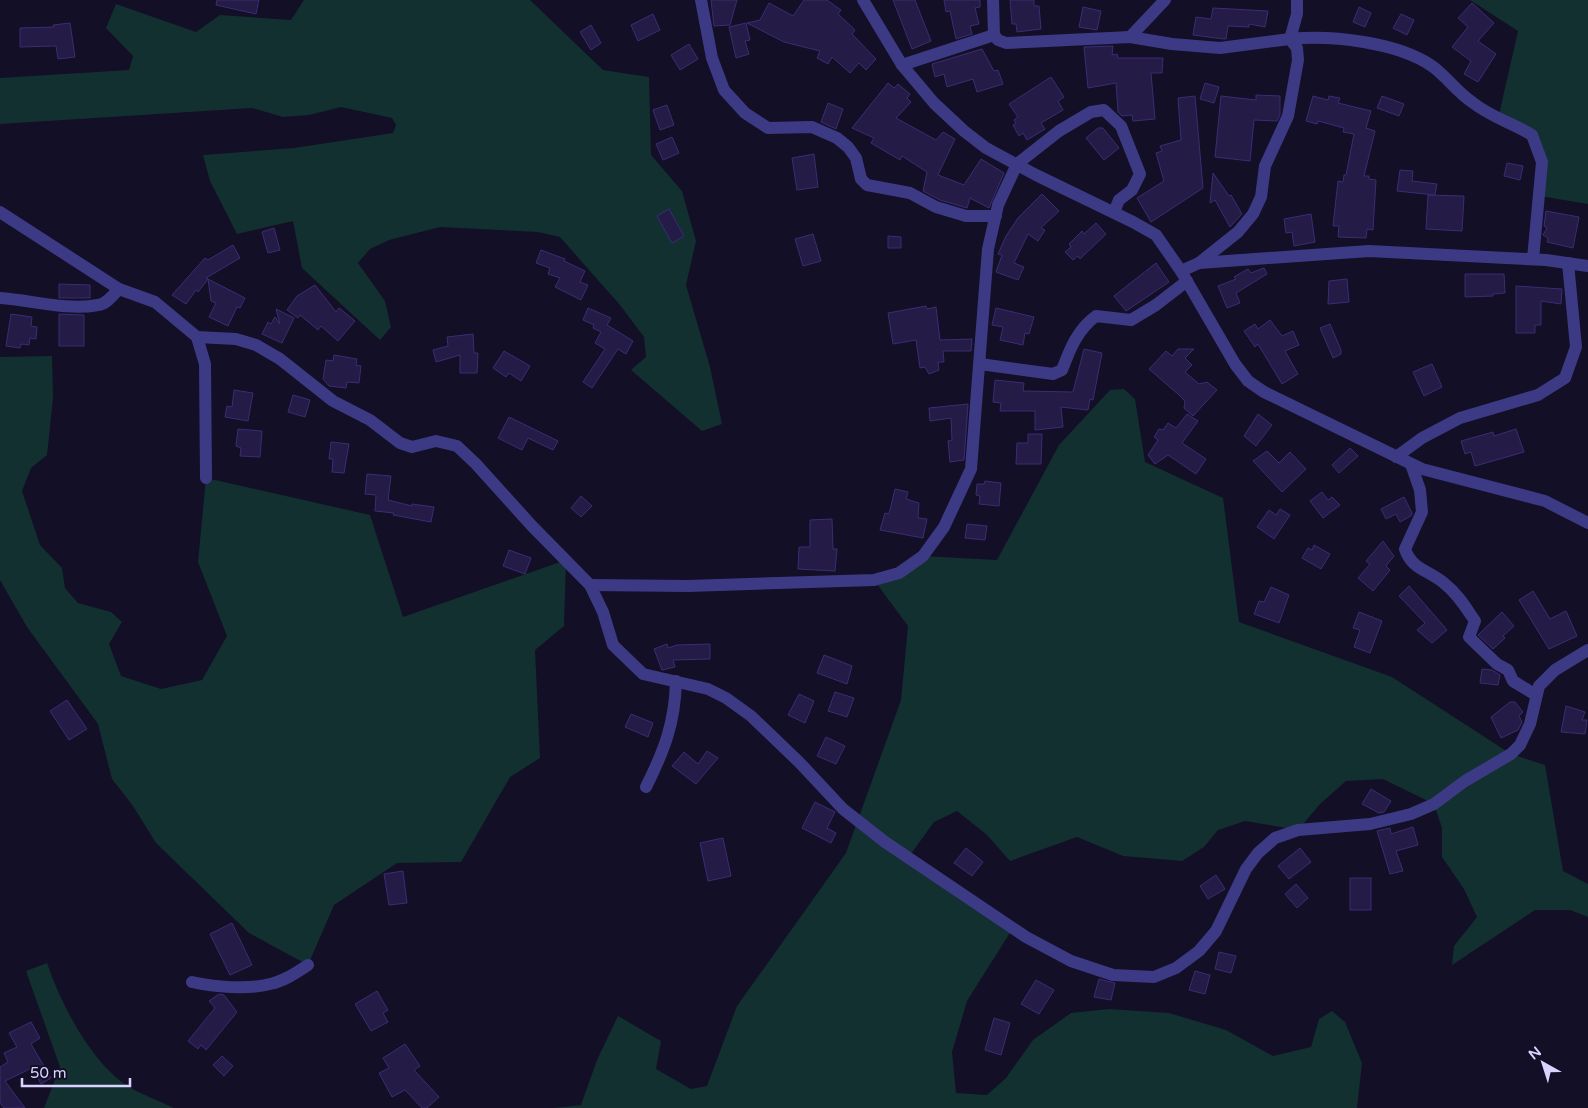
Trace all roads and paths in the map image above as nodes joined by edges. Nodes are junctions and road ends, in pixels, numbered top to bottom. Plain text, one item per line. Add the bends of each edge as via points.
1 (701, 0) edge
2 (863, 0) edge
3 (993, 0) edge
4 (1165, 0) edge
5 (1297, 0) edge
6 (994, 35) junction
7 (1130, 37) junction
8 (1290, 39) junction
9 (902, 65) junction
10 (1017, 164) junction
11 (0, 212) edge
12 (1114, 212) junction
13 (996, 216) junction
14 (1533, 259) junction
15 (1199, 263) junction
16 (1568, 264) junction
17 (1588, 266) edge
18 (1184, 276) junction
19 (119, 289) junction
20 (0, 298) edge
21 (197, 337) junction
22 (980, 364) junction
23 (1396, 457) junction
24 (1411, 464) junction
25 (206, 478) dead end
26 (1588, 524) edge
27 (590, 585) junction
28 (1588, 650) edge
29 (676, 681) junction
30 (1536, 695) junction
31 (646, 788) dead end
32 (308, 965) dead end
33 (192, 982) dead end

1 - 13 street via 712,58 724,90 745,113 768,128 812,126 837,138 856,158 861,179 867,185 910,193 936,208 966,216
2 - 9 street
3 - 6 street
4 - 7 street
5 - 8 street
6 - 7 street via 1006,43
6 - 9 street
7 - 8 street via 1220,48
8 - 14 street via 1357,42 1411,53 1433,66 1472,102 1532,135 1542,162
8 - 15 street via 1297,48 1298,60 1288,116 1265,166 1261,197 1254,214 1238,232
9 - 10 street via 934,104 964,131 986,148
10 - 12 street
10 - 12 street via 1059,131 1091,112 1104,110 1121,126 1140,174 1132,190 1119,200
10 - 13 street
11 - 19 street
12 - 18 street via 1156,235
13 - 22 street via 988,249
14 - 15 street via 1369,251
14 - 16 street
15 - 18 street
16 - 17 street
16 - 23 street via 1576,346 1566,378 1538,394 1460,418 1422,438
18 - 22 street via 1156,305 1130,320 1096,316 1073,341 1062,370 1053,374
18 - 23 street via 1248,381
19 - 20 street via 99,305 71,306
19 - 21 street via 155,302
21 - 25 street via 205,364
21 - 27 street via 236,339 256,345 280,359 332,401 370,420 400,443 412,447 436,441 457,446
22 - 27 street via 970,468 944,527 923,556 899,573 874,580 837,582
23 - 24 street
24 - 26 street via 1545,501
24 - 30 street via 1420,490 1422,512 1404,549 1409,562 1445,584 1461,600 1475,622 1469,637 1497,664 1508,670 1513,681
27 - 29 street via 613,644 624,658 642,674
28 - 30 street via 1555,670
29 - 30 street via 708,689 751,716 843,809 1026,937 1071,961 1113,975 1134,978 1154,977 1176,968 1199,950 1216,932 1246,869 1275,838 1298,830 1347,827 1411,814 1434,804 1511,754 1520,745 1530,724
29 - 31 street via 676,707 665,749
32 - 33 street via 291,977 269,985 208,986

